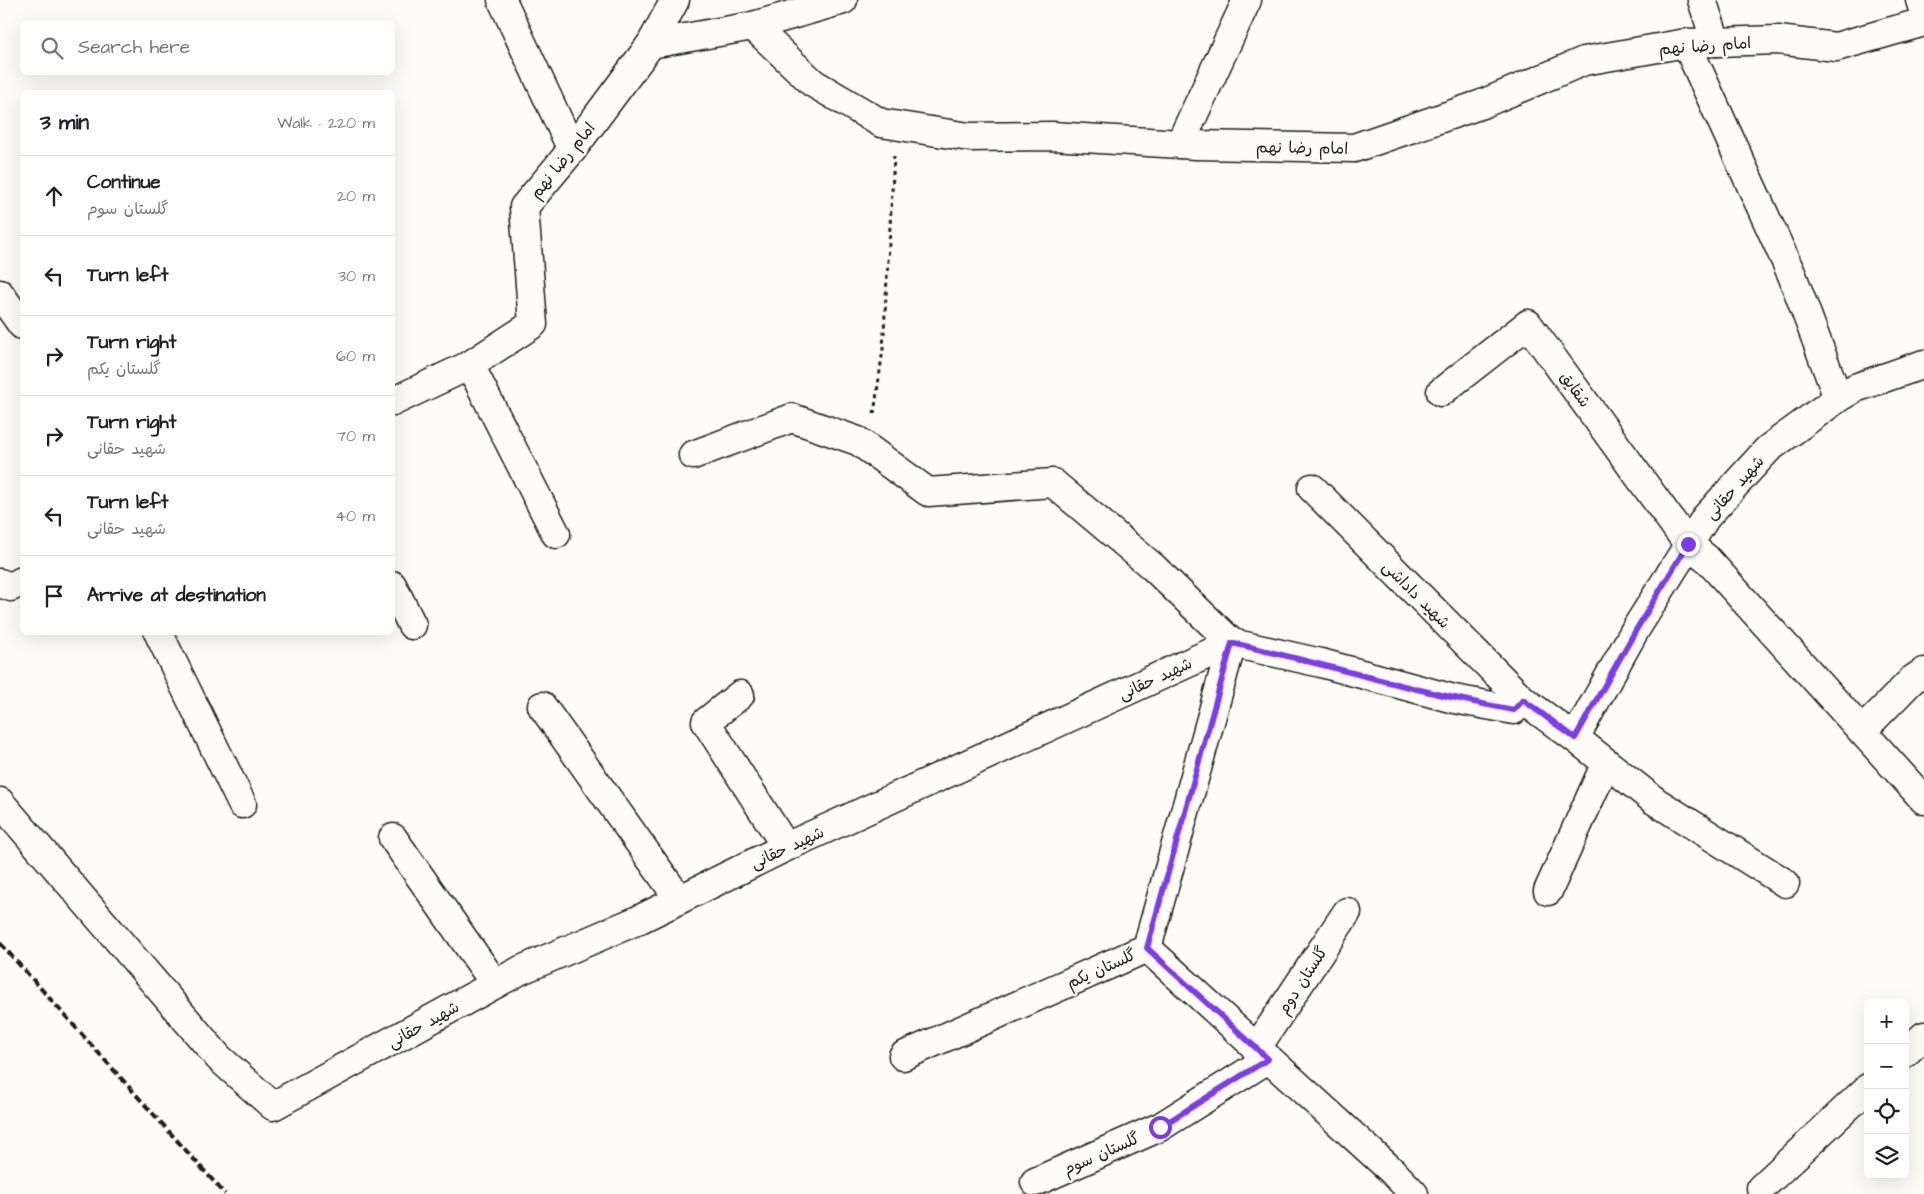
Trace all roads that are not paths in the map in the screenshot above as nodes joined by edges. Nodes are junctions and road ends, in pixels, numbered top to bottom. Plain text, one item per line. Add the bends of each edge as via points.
1 (502, 0) edge
2 (676, 0) edge
3 (842, 0) edge
4 (1247, 0) edge
5 (1702, 0) edge
6 (1920, 0) edge
7 (1924, 12) edge
8 (1924, 22) edge
9 (753, 26) junction
10 (1716, 42) junction
11 (1686, 43) junction
12 (651, 44) junction
13 (1180, 144) junction
14 (572, 150) junction
15 (0, 294) edge
16 (20, 322) edge
17 (1924, 364) edge
18 (470, 365) junction
19 (1441, 392) dead end
20 (1838, 398) junction
21 (395, 401) edge
22 (693, 455) dead end
23 (1312, 488) dead end
24 (556, 534) dead end
25 (1688, 544) junction
26 (20, 582) edge
27 (0, 583) edge
28 (395, 591) edge
29 (412, 625) dead end
30 (159, 635) edge
31 (1232, 643) junction
32 (1924, 672) edge
33 (740, 695) dead end
34 (1523, 700) junction
35 (542, 706) dead end
36 (1862, 731) junction
37 (1575, 738) junction
38 (1606, 762) junction
39 (1924, 800) edge
40 (0, 802) edge
41 (242, 804) dead end
42 (393, 838) dead end
43 (786, 847) junction
44 (1785, 883) dead end
45 (1548, 890) dead end
46 (679, 899) junction
47 (1347, 912) dead end
48 (1147, 948) junction
49 (495, 984) junction
50 (1924, 1036) edge
51 (1909, 1050) edge
52 (1262, 1054) junction
53 (903, 1056) dead end
54 (1867, 1089) edge
55 (1035, 1182) dead end
56 (1761, 1188) dead end
57 (1410, 1193) edge

1 - 14 street
2 - 12 street, امام رضا نهم
3 - 9 street
4 - 13 street
5 - 10 street
6 - 7 street
8 - 10 street, امام رضا نهم via 1836,47 1778,40
9 - 12 street
9 - 13 street, امام رضا نهم via 813,83 881,123 969,136 1052,136
10 - 11 street, امام رضا نهم
11 - 13 street, امام رضا نهم via 1584,61 1482,104 1354,148
11 - 20 street via 1792,275
12 - 14 street, امام رضا نهم
14 - 18 street, امام رضا نهم via 524,207 533,324
15 - 16 street
17 - 20 street, شهید حقانی via 1855,388
18 - 21 street, امام رضا نهم
18 - 24 street
19 - 25 street, شقایق via 1528,324
20 - 25 street, شهید حقانی via 1768,449 1706,517
22 - 31 street via 792,418 858,441 928,492 1053,483 1153,566
23 - 34 street, شهید داداشی
25 - 36 street via 1706,558
25 - 37 street, شهید حقانی
26 - 27 street via 11,587
28 - 29 street
30 - 41 street
31 - 34 street via 1454,699 1514,710
31 - 43 street, شهید حقانی
31 - 48 street, گلستان یکم
32 - 36 street
33 - 43 street via 706,722
34 - 37 street
35 - 46 street
36 - 39 street
37 - 38 street
38 - 44 street via 1655,801
38 - 45 street
40 - 49 street, شهید حقانی via 219,1058 273,1106
42 - 49 street
43 - 46 street, شهید حقانی
46 - 49 street, شهید حقانی
47 - 52 street, گلستان دوم
48 - 52 street
48 - 53 street, گلستان یکم
50 - 51 street
52 - 55 street, گلستان سوم via 1160,1127
52 - 57 street via 1392,1171
54 - 56 street

